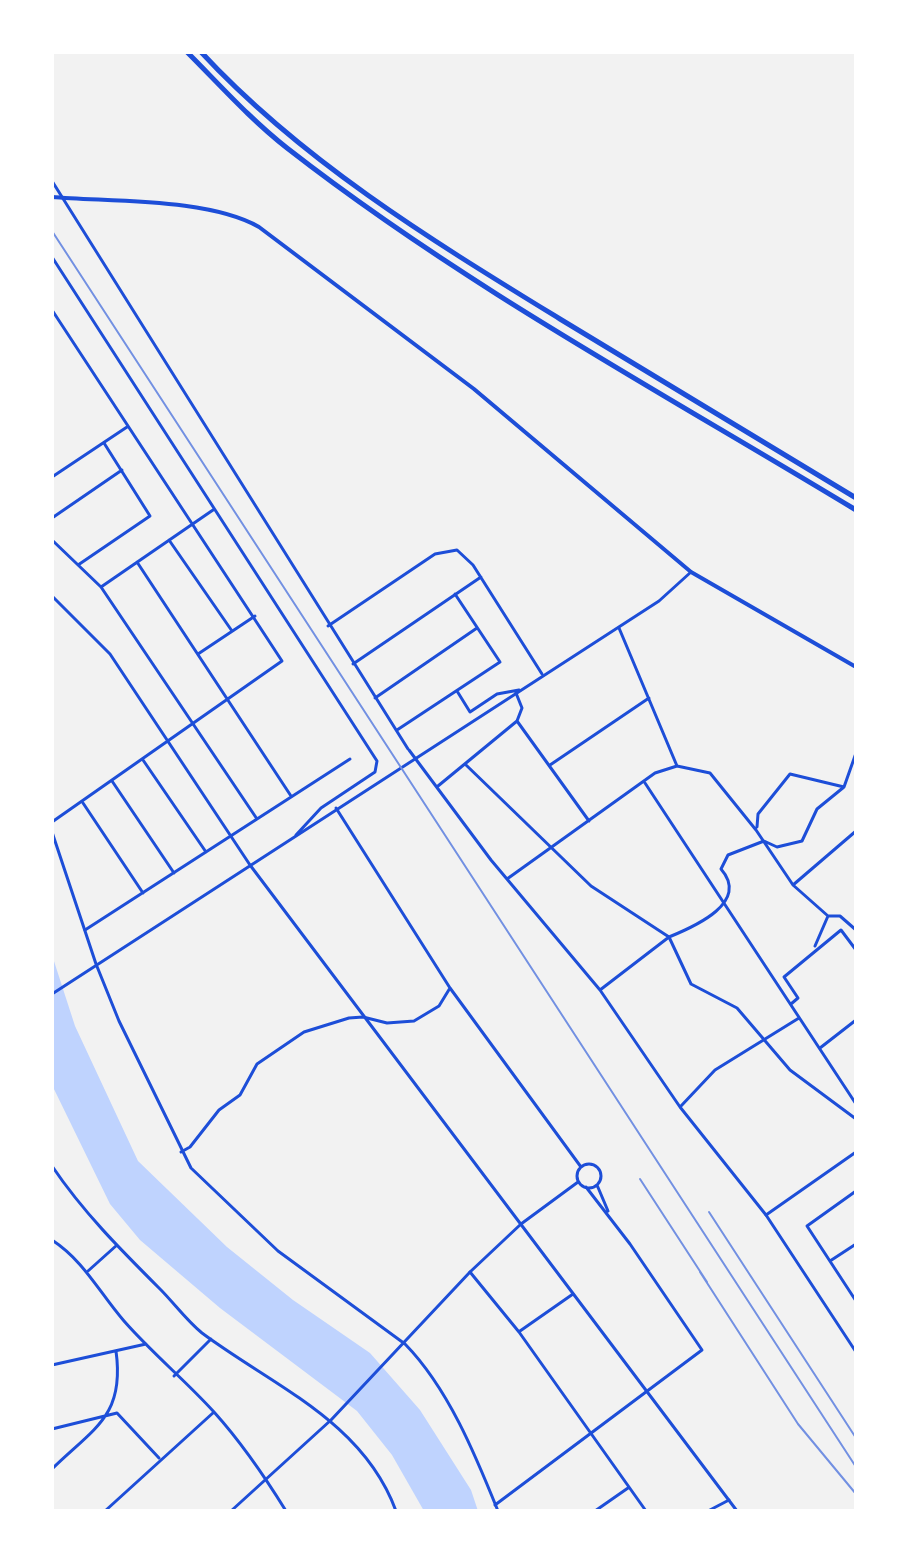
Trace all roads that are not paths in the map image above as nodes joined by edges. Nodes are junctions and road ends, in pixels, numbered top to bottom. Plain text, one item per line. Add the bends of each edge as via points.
1 (187, 52) edge
2 (201, 52) edge
3 (52, 181) edge
4 (52, 197) edge
5 (52, 257) edge
6 (52, 310) edge
7 (127, 427) junction
8 (104, 443) junction
9 (122, 470) junction
10 (52, 477) edge
11 (856, 498) edge
12 (214, 509) junction
13 (856, 510) edge
14 (52, 518) edge
15 (191, 524) junction
16 (52, 540) edge
17 (169, 540) junction
18 (137, 562) junction
19 (78, 565) junction
20 (691, 572) junction
21 (481, 577) junction
22 (101, 587) junction
23 (455, 594) junction
24 (52, 596) edge
25 (255, 616) junction
26 (328, 626) junction
27 (619, 627) junction
28 (477, 628) junction
29 (232, 631) junction
30 (198, 654) junction
31 (353, 664) junction
32 (856, 667) edge
33 (542, 674) junction
34 (457, 691) junction
35 (518, 691) junction
36 (375, 698) junction
37 (649, 698) junction
38 (229, 700) junction
39 (517, 721) junction
40 (194, 725) junction
41 (396, 731) junction
42 (167, 743) junction
43 (856, 753) edge
44 (350, 759) dead end
45 (143, 760) junction
46 (465, 764) junction
47 (550, 765) junction
48 (677, 766) junction
49 (112, 781) junction
50 (645, 783) junction
51 (437, 785) junction
52 (844, 787) junction
53 (291, 797) junction
54 (82, 801) junction
55 (336, 808) junction
56 (257, 819) junction
57 (589, 821) junction
58 (52, 822) edge
59 (756, 830) junction
60 (856, 831) edge
61 (52, 832) edge
62 (296, 835) junction
63 (230, 836) junction
64 (764, 841) junction
65 (550, 849) junction
66 (206, 852) junction
67 (250, 865) junction
68 (174, 873) junction
69 (507, 879) junction
70 (793, 885) junction
71 (143, 893) junction
72 (726, 904) junction
73 (828, 916) junction
74 (85, 930) junction
75 (856, 930) edge
76 (669, 937) junction
77 (814, 948) junction
78 (856, 950) edge
79 (94, 965) junction
80 (450, 988) junction
81 (600, 990) junction
82 (52, 994) edge
83 (791, 1004) junction
84 (363, 1017) junction
85 (799, 1018) junction
86 (856, 1020) edge
87 (765, 1039) junction
88 (820, 1048) junction
89 (856, 1104) edge
90 (680, 1107) junction
91 (856, 1119) edge
92 (181, 1152) junction
93 (856, 1152) edge
94 (52, 1166) edge
95 (581, 1167) junction
96 (578, 1182) junction
97 (597, 1184) junction
98 (586, 1187) junction
99 (856, 1191) edge
100 (766, 1215) junction
101 (614, 1221) junction
102 (521, 1224) junction
103 (52, 1240) edge
104 (57, 1243) junction
105 (856, 1244) edge
106 (117, 1245) junction
107 (52, 1249) edge
108 (830, 1261) junction
109 (88, 1271) junction
110 (470, 1272) junction
111 (573, 1294) junction
112 (855, 1297) edge
113 (519, 1332) junction
114 (211, 1339) junction
115 (146, 1344) junction
116 (405, 1344) junction
117 (116, 1351) junction
118 (856, 1352) edge
119 (52, 1365) edge
120 (174, 1376) junction
121 (645, 1390) junction
122 (214, 1412) junction
123 (108, 1415) junction
124 (331, 1420) junction
125 (52, 1429) edge
126 (590, 1432) junction
127 (160, 1459) junction
128 (52, 1469) edge
129 (266, 1479) junction
130 (629, 1487) junction
131 (730, 1500) junction
132 (495, 1505) junction
133 (105, 1511) edge
134 (231, 1511) edge
135 (286, 1511) edge
136 (396, 1511) edge
137 (498, 1511) edge
138 (595, 1511) edge
139 (646, 1511) edge
140 (708, 1511) edge
141 (737, 1511) edge

1 - 13 highway via 286,147 462,271
2 - 11 highway via 293,138 468,263
3 - 26 street
4 - 20 main road via 205,209 246,220 474,389
5 - 12 street
6 - 7 street
7 - 8 street
7 - 15 street
8 - 9 street
8 - 10 street
9 - 14 street
9 - 19 street via 150,516
12 - 15 street
12 - 62 street via 378,765 321,808
15 - 17 street
15 - 25 street
16 - 19 street
17 - 18 street
17 - 29 street
18 - 22 street
18 - 30 street
19 - 22 street
20 - 27 street
20 - 32 main road
21 - 23 street
21 - 26 street via 466,556 446,549
21 - 33 street
22 - 40 street
23 - 28 street
23 - 31 street
24 - 42 street via 110,654
25 - 29 street
25 - 38 street via 282,661
26 - 31 street
27 - 33 street
27 - 37 street
28 - 34 street via 500,662
28 - 36 street
29 - 30 street
30 - 38 street
31 - 36 street
33 - 35 street
34 - 35 street via 470,712 497,694
34 - 41 street
35 - 39 street via 522,708
35 - 55 street
36 - 41 street
37 - 47 street
37 - 48 street
38 - 40 street
38 - 53 street
39 - 46 street
39 - 47 street
40 - 42 street
40 - 56 street
41 - 51 street
42 - 45 street
42 - 63 street
43 - 52 street
44 - 53 street
45 - 49 street
45 - 66 street
46 - 51 street
46 - 65 street
47 - 57 street
48 - 50 street via 655,773
48 - 59 street via 710,773
49 - 54 street
49 - 68 street
50 - 57 street
50 - 72 street
51 - 69 street
52 - 59 street via 790,774 758,814
52 - 64 street via 817,809 802,841 777,847
53 - 56 street
54 - 58 street
54 - 71 street
55 - 62 street
55 - 80 street
56 - 63 street
57 - 65 street
59 - 64 street
60 - 70 street
61 - 74 street
62 - 67 street
63 - 66 street
63 - 67 street
64 - 70 street
64 - 72 street via 728,855 721,869 730,879
65 - 69 street
65 - 76 street via 591,886
66 - 68 street
67 - 79 street
67 - 84 street
68 - 71 street
69 - 81 street
70 - 73 street
71 - 74 street
72 - 76 street
72 - 83 street
73 - 75 street via 840,916
73 - 77 street
74 - 79 street
76 - 81 street
76 - 87 street via 691,984 737,1008
77 - 78 street via 841,930
77 - 83 street via 784,977 798,998
79 - 82 street
79 - 92 street
80 - 84 street via 439,1006 414,1021 387,1023
80 - 95 street
81 - 90 street
83 - 85 street
84 - 92 street via 315,1026 260,1061 240,1095
84 - 102 street
85 - 87 street
85 - 88 street
86 - 88 street
87 - 90 street via 715,1070
87 - 91 street via 790,1070
88 - 89 street
90 - 100 street
92 - 116 street via 203,1183 278,1251
93 - 100 street
94 - 106 street
95 - 96 street
95 - 97 street via 599,1168
96 - 98 street
96 - 102 street
97 - 98 street
97 - 101 street
98 - 101 street
99 - 108 street via 807,1226
100 - 118 street
101 - 121 street via 702,1350
102 - 110 street
102 - 111 street
103 - 104 street
104 - 107 street
104 - 109 street
105 - 108 street
106 - 109 street
106 - 114 street
108 - 112 street
109 - 115 street
110 - 113 street
110 - 116 street
111 - 113 street
111 - 121 street
113 - 126 street
114 - 120 street
114 - 124 street
115 - 117 street
115 - 120 street
116 - 124 street
116 - 132 street via 433,1380
117 - 119 street
117 - 123 street via 119,1376
120 - 122 street
121 - 126 street
121 - 131 street
122 - 127 street
122 - 129 street
123 - 125 street
123 - 127 street via 117,1413
123 - 128 street
124 - 129 street
124 - 136 street via 382,1482
126 - 130 street
126 - 132 street
127 - 133 street
129 - 134 street
129 - 135 street
130 - 138 street
130 - 139 street
131 - 140 street
131 - 141 street
132 - 137 street

